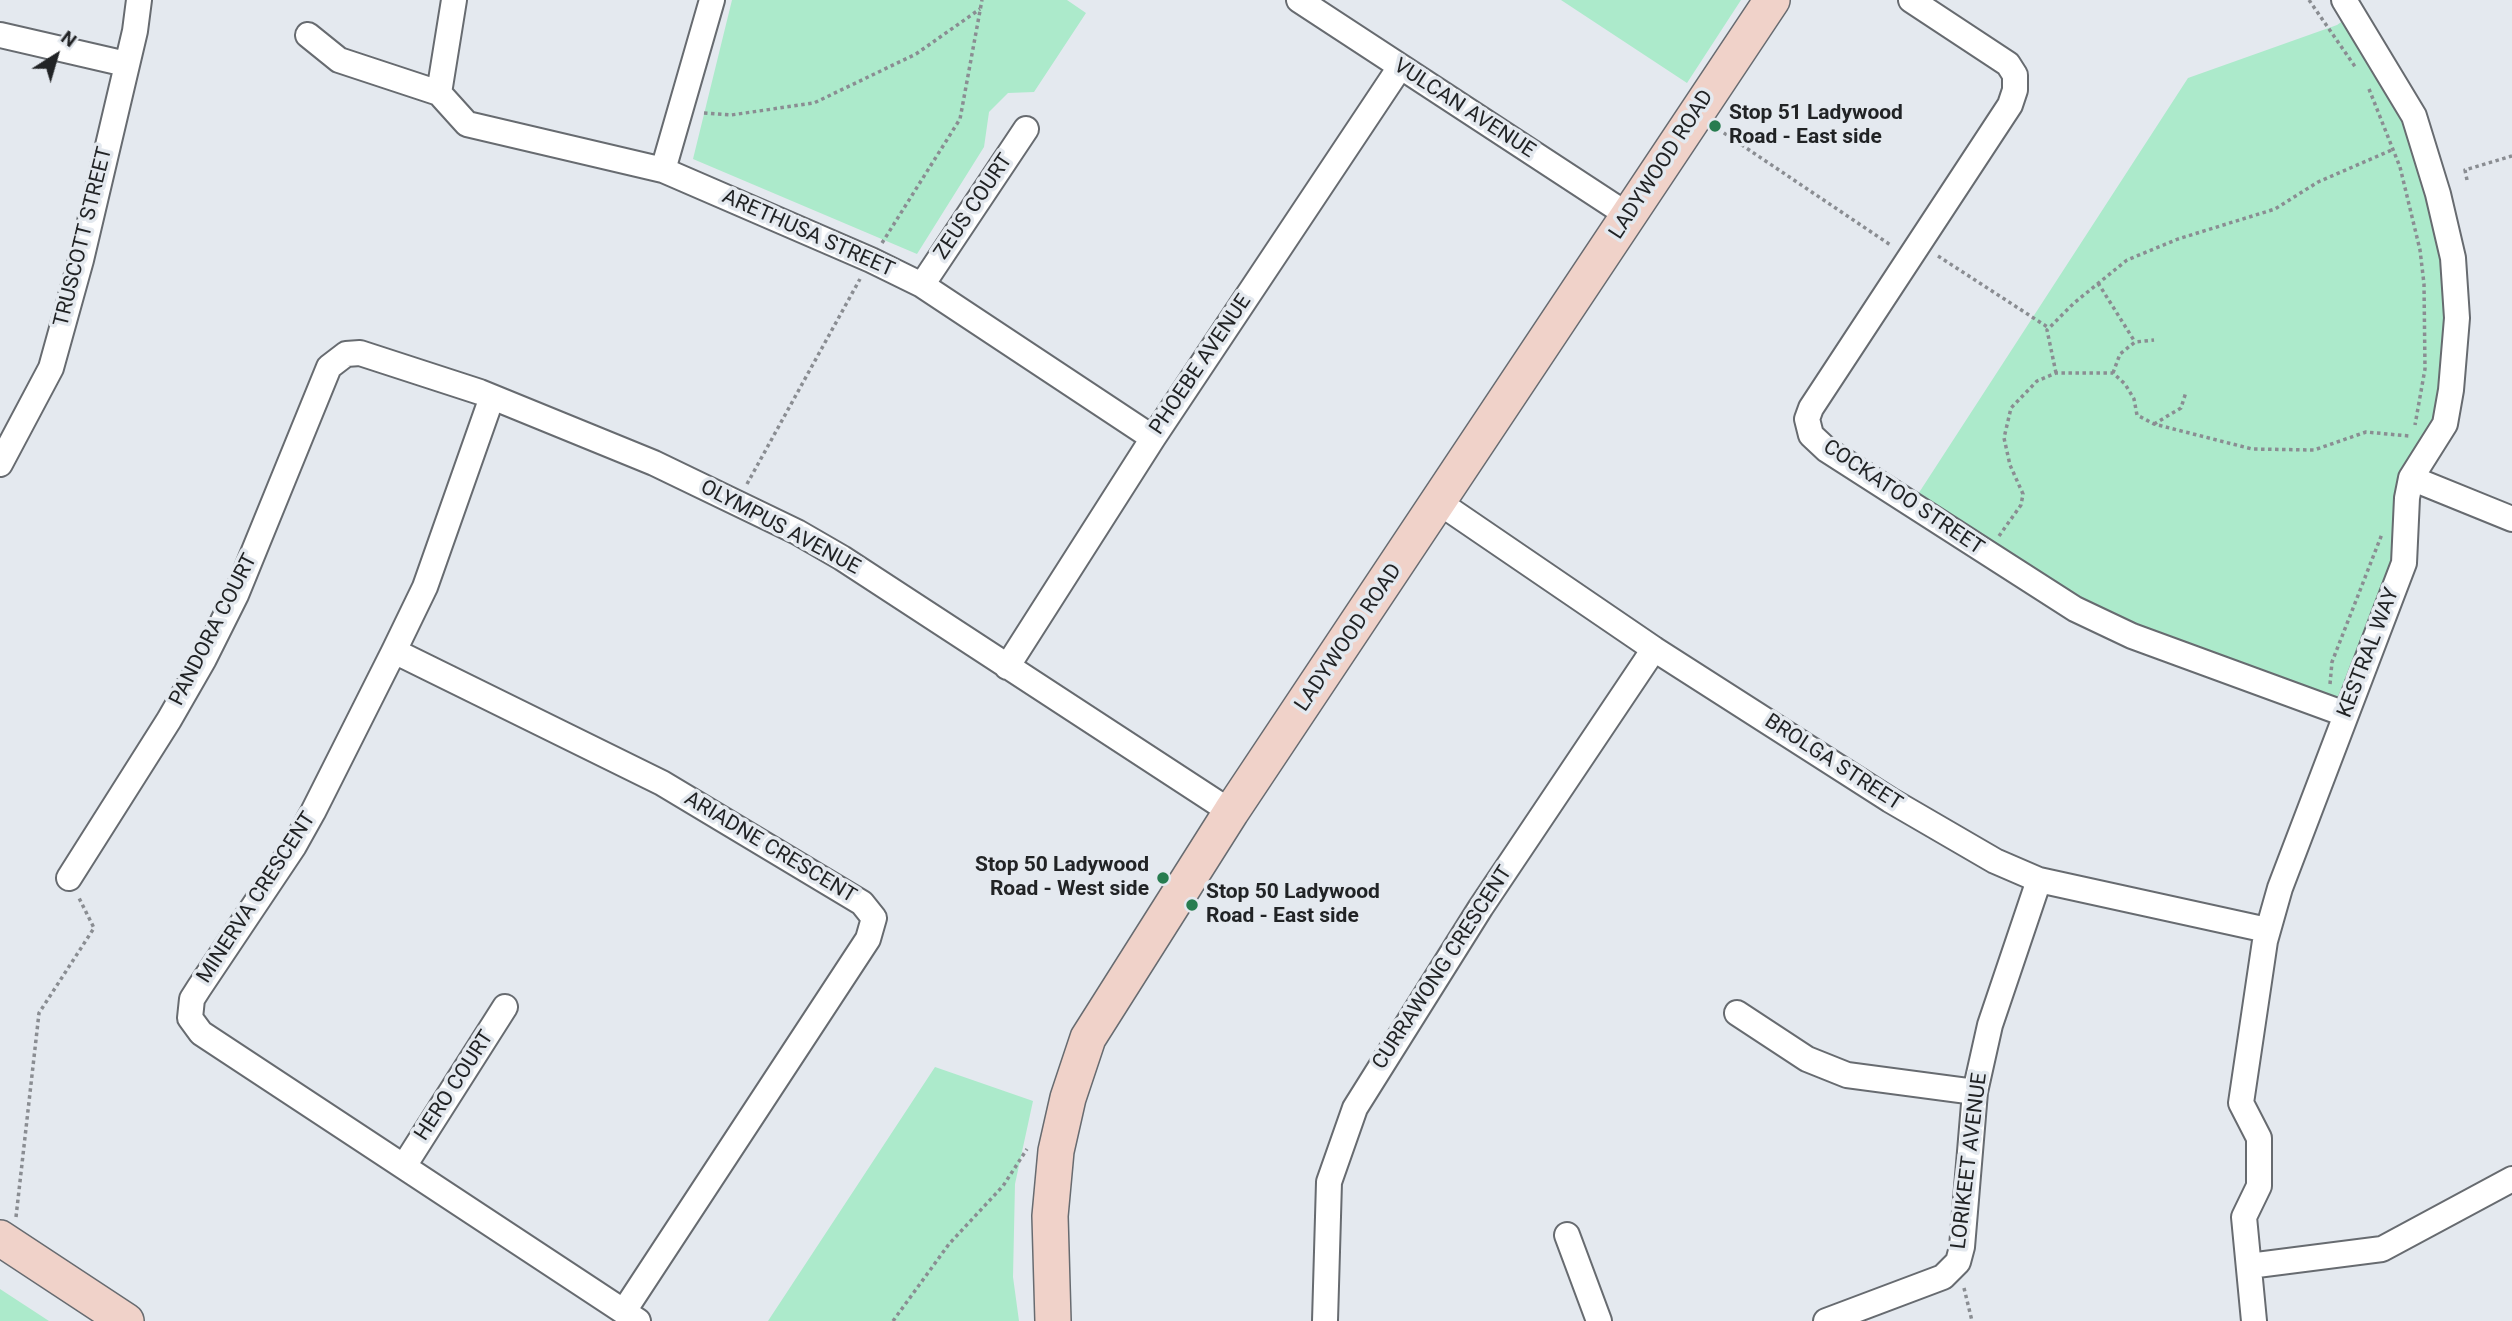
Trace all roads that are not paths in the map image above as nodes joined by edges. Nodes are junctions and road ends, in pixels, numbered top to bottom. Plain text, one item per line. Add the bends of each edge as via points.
1 (139, 0) edge
2 (454, 0) edge
3 (712, 0) edge
4 (1299, 0) edge
5 (1772, 0) edge
6 (1911, 0) edge
7 (2344, 0) edge
8 (0, 35) edge
9 (308, 35) dead end
10 (126, 64) junction
11 (1400, 67) junction
12 (439, 93) junction
13 (1026, 129) dead end
14 (663, 170) junction
15 (1629, 216) junction
16 (922, 285) junction
17 (329, 367) joint
18 (492, 397) junction
19 (1153, 438) junction
20 (0, 464) edge
21 (2411, 478) junction
22 (1440, 503) junction
23 (2512, 519) edge
24 (1654, 649) junction
25 (394, 651) junction
26 (1007, 667) junction
27 (2345, 714) junction
28 (1231, 812) junction
29 (69, 878) road end
30 (2039, 880) junction
31 (2267, 930) junction
32 (505, 1007) dead end
33 (1737, 1013) dead end
34 (1975, 1092) junction
35 (404, 1166) junction
36 (2512, 1179) edge
37 (1567, 1236) dead end
38 (7, 1243) edge
39 (2249, 1266) junction
40 (631, 1316) edge
41 (126, 1321) edge
42 (1053, 1321) edge
43 (1325, 1321) edge
44 (1599, 1321) edge
45 (1826, 1321) edge
46 (2254, 1321) edge

1 - 10 street, TRUSCOTT STREET
2 - 12 street
3 - 14 street
4 - 11 street, VULCAN AVENUE
5 - 15 street, LADYWOOD ROAD
6 - 27 street, COCKATOO STREET via 2008,64 2015,75 2015,90 2010,105 1807,419 1811,435 1827,450 2075,610 2132,636
7 - 21 street, KESTRAL WAY via 2414,116 2453,258 2457,318 2445,424
8 - 10 street
9 - 12 street via 339,60
10 - 20 street, TRUSCOTT STREET via 51,368
11 - 15 street, VULCAN AVENUE
11 - 19 street, PHOEBE AVENUE
12 - 14 street, ARETHUSA STREET via 467,124
13 - 16 street, ZEUS COURT
14 - 16 street, ARETHUSA STREET
15 - 22 street, LADYWOOD ROAD
16 - 19 street, ARETHUSA STREET
17 - 18 street, OLYMPUS AVENUE via 346,354 360,353
17 - 29 street, PANDORA COURT via 236,595 204,659
18 - 25 street, MINERVA CRESCENT via 425,587
18 - 26 street, OLYMPUS AVENUE via 654,463 842,558
19 - 26 street, PHOEBE AVENUE
21 - 23 street
21 - 27 street, KESTRAL WAY via 2404,563
22 - 24 street, BROLGA STREET
22 - 28 street, LADYWOOD ROAD
24 - 30 street, BROLGA STREET via 1958,842
24 - 43 street, CURRAWONG CRESCENT via 1481,907 1355,1108 1329,1182
25 - 35 street, MINERVA CRESCENT via 294,846 192,999 190,1018 201,1033
25 - 40 street, ARIADNE CRESCENT via 662,783 862,903 874,918 868,939
26 - 28 street, OLYMPUS AVENUE
27 - 31 street, KESTRAL WAY
28 - 42 street, LADYWOOD ROAD via 1088,1038 1056,1151 1050,1216
30 - 31 street, BROLGA STREET
30 - 34 street, LORIKEET AVENUE via 1990,1025
31 - 39 street, KESTRAL WAY via 2241,1103 2259,1138 2259,1186 2244,1217
32 - 35 street, HERO COURT
33 - 34 street via 1807,1059 1847,1075
34 - 45 street, LORIKEET AVENUE via 1958,1262 1943,1278
35 - 40 street, MINERVA CRESCENT
36 - 39 street via 2382,1249
37 - 44 street
38 - 41 street
39 - 46 street, KESTRAL WAY

